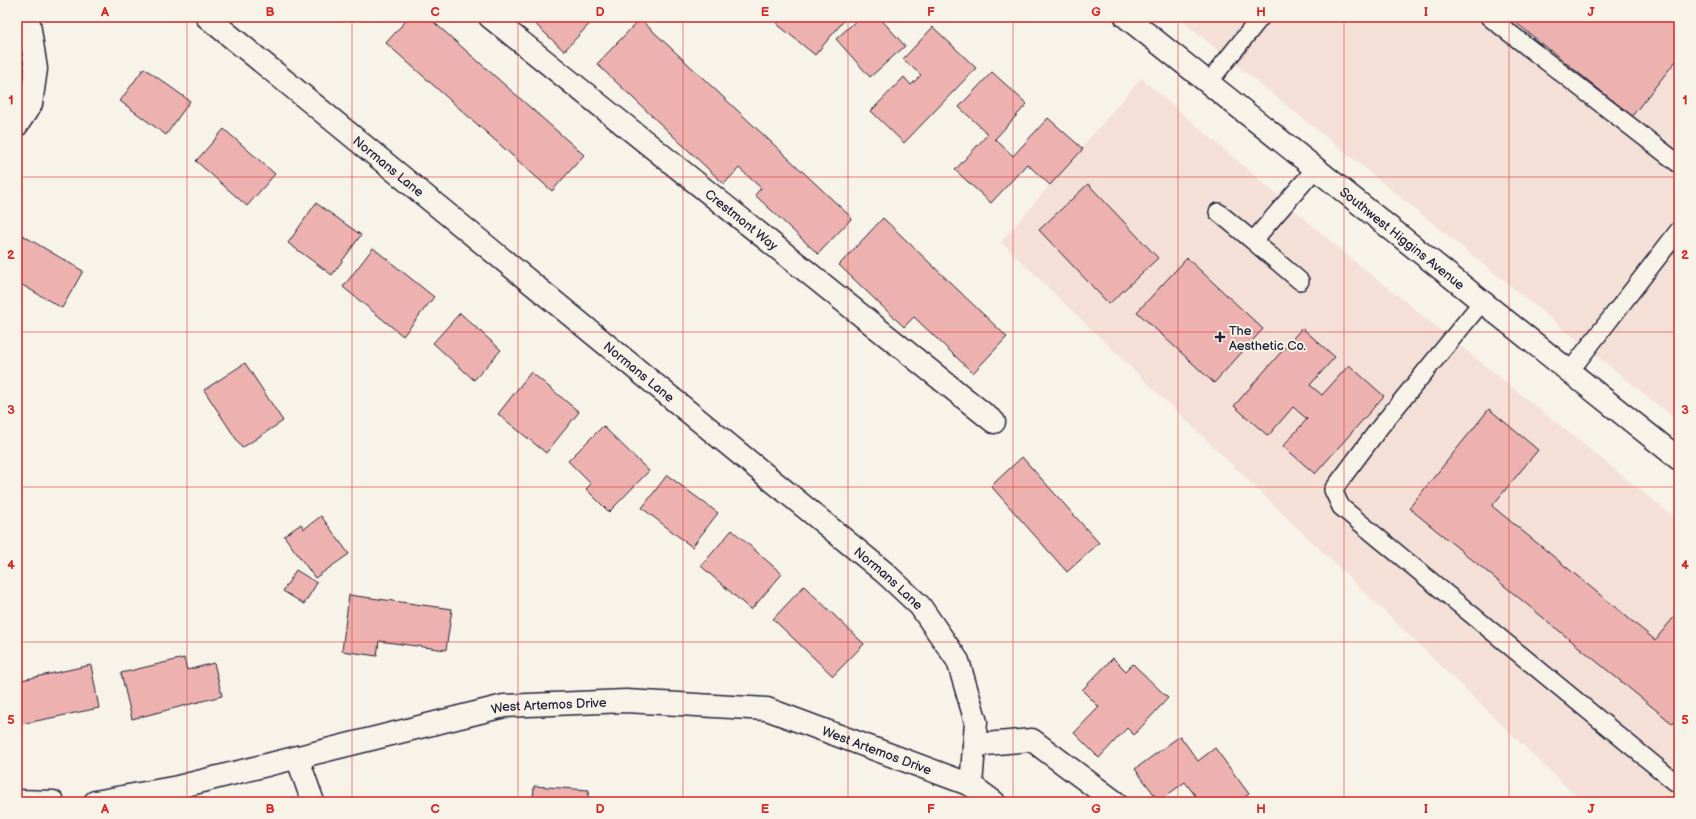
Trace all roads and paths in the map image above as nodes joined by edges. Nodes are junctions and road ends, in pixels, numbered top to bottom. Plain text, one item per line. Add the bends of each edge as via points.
1 (28, 17) edge
2 (207, 17) edge
3 (490, 17) edge
4 (1126, 17) edge
5 (1261, 17) edge
6 (1489, 17) edge
7 (1208, 83) junction
8 (17, 126) edge
9 (1679, 164) edge
10 (1316, 168) junction
11 (1218, 212) dead end
12 (1679, 230) edge
13 (1252, 241) junction
14 (1300, 281) dead end
15 (1482, 302) junction
16 (1570, 371) junction
17 (994, 422) dead end
18 (1679, 459) edge
19 (974, 745) junction
20 (297, 757) junction
21 (1679, 781) edge
22 (971, 785) junction
23 (17, 801) edge
24 (53, 802) edge
25 (95, 802) edge
26 (313, 802) edge
27 (994, 802) edge
28 (1115, 802) edge

1 - 8 street via 36,68 31,104
2 - 19 street, Normans Lane via 885,572 920,606 958,660 976,722
3 - 17 street, Crestmont Way
4 - 7 street, Southwest Higgins Avenue
5 - 7 lane
6 - 9 lane
7 - 10 street, Southwest Higgins Avenue
10 - 13 lane
10 - 15 street, Southwest Higgins Avenue
11 - 13 lane
12 - 16 lane
13 - 14 lane
15 - 16 street, Southwest Higgins Avenue
15 - 21 lane via 1385,420 1333,490 1341,507 1676,782
16 - 18 street, Southwest Higgins Avenue
19 - 22 street, Normans Lane
19 - 28 street via 1032,740
20 - 22 street, West Artemos Drive via 504,706 626,701 767,709
20 - 25 street, West Artemos Drive via 178,787
20 - 26 street
22 - 27 street, West Artemos Drive
23 - 24 street

